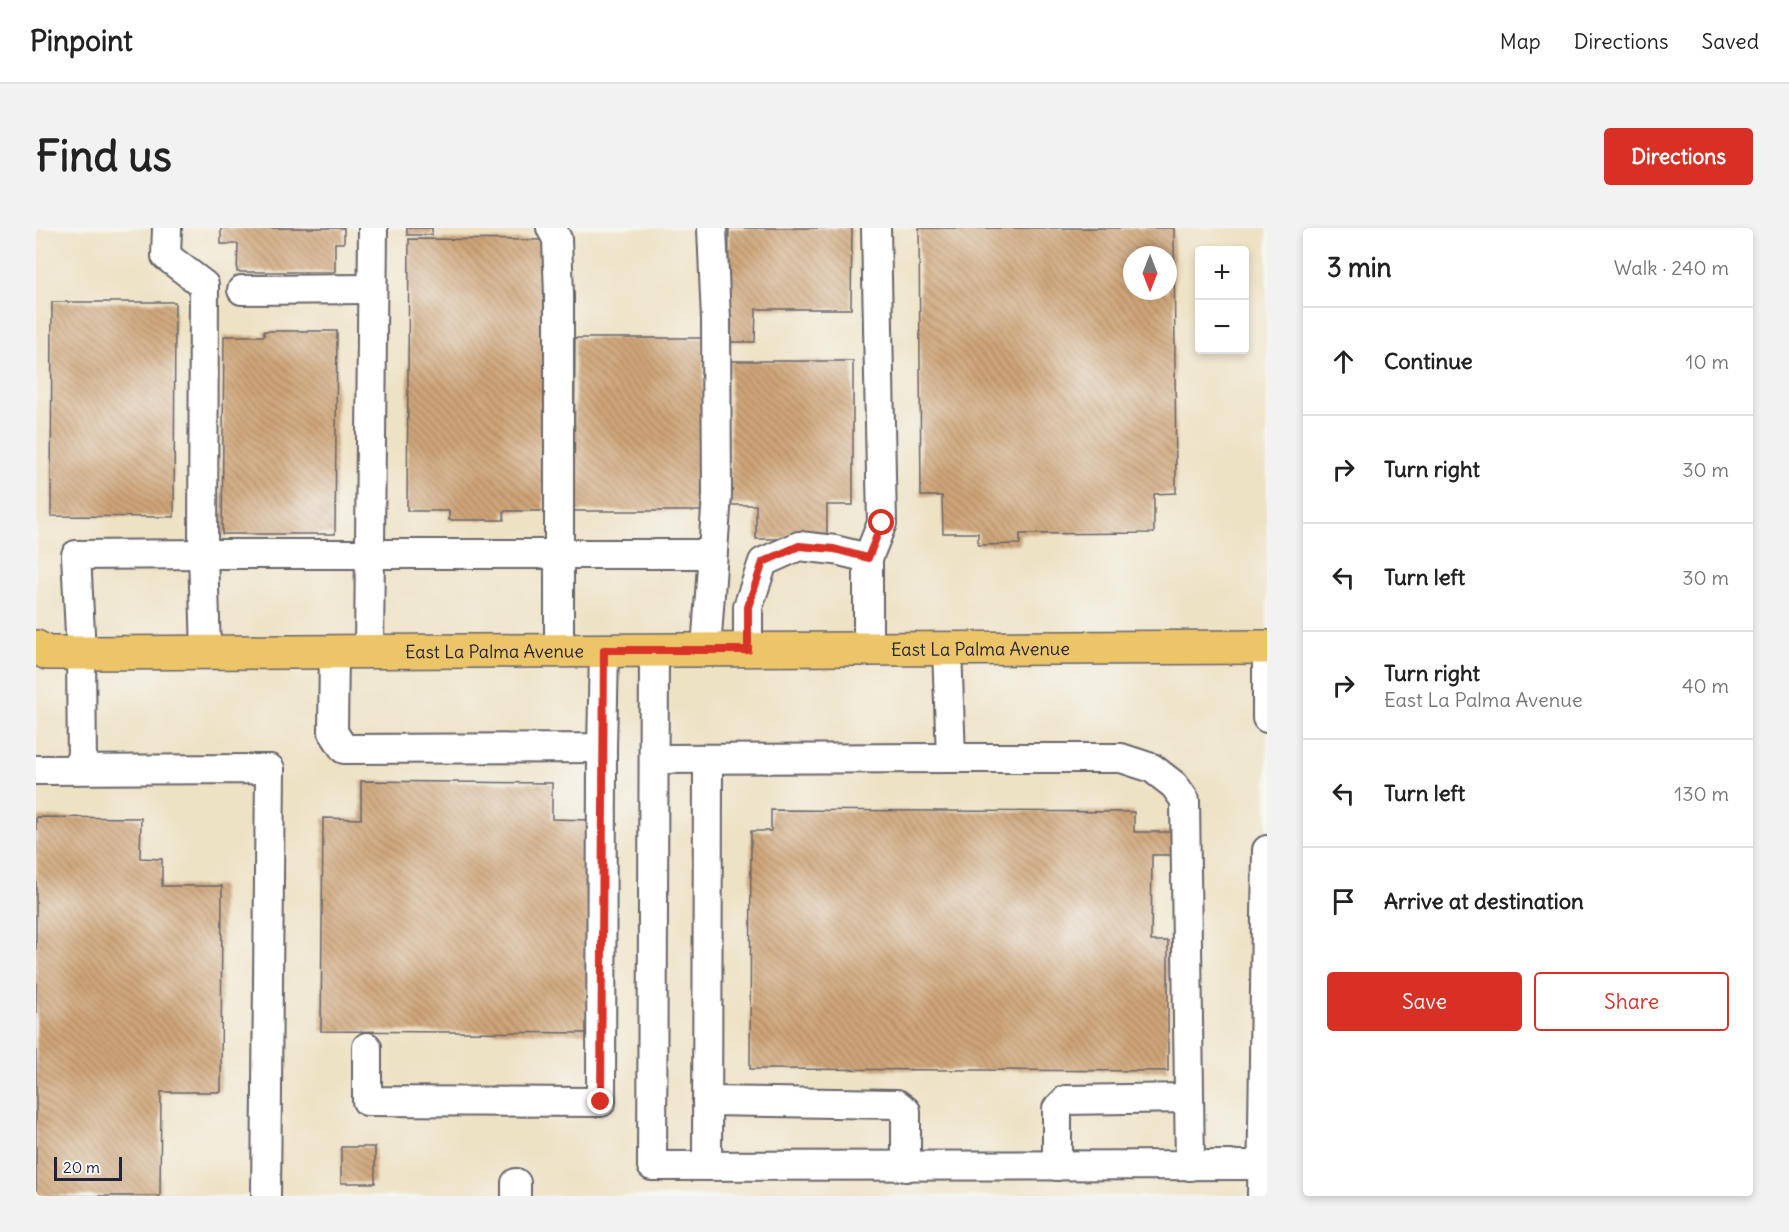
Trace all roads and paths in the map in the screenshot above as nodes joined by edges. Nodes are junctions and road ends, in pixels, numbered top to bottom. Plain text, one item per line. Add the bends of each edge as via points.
1 (167, 228) edge
2 (373, 228) edge
3 (551, 228) edge
4 (712, 228) edge
5 (876, 228) edge
6 (372, 289) junction
7 (242, 290) dead end
8 (203, 554) junction
9 (559, 554) junction
10 (711, 554) junction
11 (371, 556) junction
12 (868, 558) junction
13 (1267, 647) edge
14 (947, 648) junction
15 (867, 649) junction
16 (559, 650) junction
17 (604, 650) junction
18 (654, 650) junction
19 (706, 650) junction
20 (748, 650) junction
21 (334, 651) junction
22 (369, 651) junction
23 (206, 652) junction
24 (40, 653) edge
25 (81, 653) junction
26 (1267, 718) edge
27 (602, 748) junction
28 (951, 758) junction
29 (654, 759) junction
30 (708, 759) junction
31 (36, 770) edge
32 (81, 770) junction
33 (1267, 850) edge
34 (367, 1047) dead end
35 (1188, 1098) junction
36 (707, 1101) junction
37 (1265, 1129) edge
38 (1262, 1165) junction
39 (707, 1166) junction
40 (1057, 1166) junction
41 (1190, 1166) junction
42 (906, 1167) junction
43 (266, 1196) edge
44 (1262, 1196) edge

1 - 8 street via 166,256 204,285
2 - 6 street
3 - 9 street via 557,239 559,295
4 - 10 street via 717,495
5 - 12 street via 882,523
6 - 7 street
6 - 11 street
8 - 11 street
8 - 23 street
8 - 25 street via 76,555
9 - 10 street
9 - 11 street
9 - 16 street
10 - 19 street
11 - 22 street
12 - 15 street
12 - 20 street via 834,549 799,546 763,562 748,607
13 - 14 main road, East La Palma Avenue
13 - 26 street
14 - 15 main road, East La Palma Avenue
14 - 28 street
15 - 20 main road, East La Palma Avenue
16 - 17 main road, East La Palma Avenue
16 - 22 main road, East La Palma Avenue
17 - 18 main road, East La Palma Avenue
17 - 27 street
18 - 19 main road, East La Palma Avenue
18 - 29 street
19 - 20 main road, East La Palma Avenue
21 - 22 main road, East La Palma Avenue
21 - 23 main road, East La Palma Avenue
21 - 27 street via 333,732 344,748
23 - 25 main road, East La Palma Avenue
24 - 25 main road, East La Palma Avenue
25 - 32 street
27 - 34 street via 601,1102 368,1101
28 - 30 street
28 - 35 street via 1121,758 1152,768 1174,785 1185,800
29 - 30 street
29 - 39 street via 652,1166
30 - 36 street
31 - 32 street
32 - 43 street via 270,770
33 - 37 street
35 - 40 street via 1066,1100 1057,1109
35 - 41 street
36 - 39 street
36 - 42 street via 897,1104 906,1111
37 - 38 street
38 - 41 street
38 - 44 street
39 - 42 street
40 - 41 street
40 - 42 street

